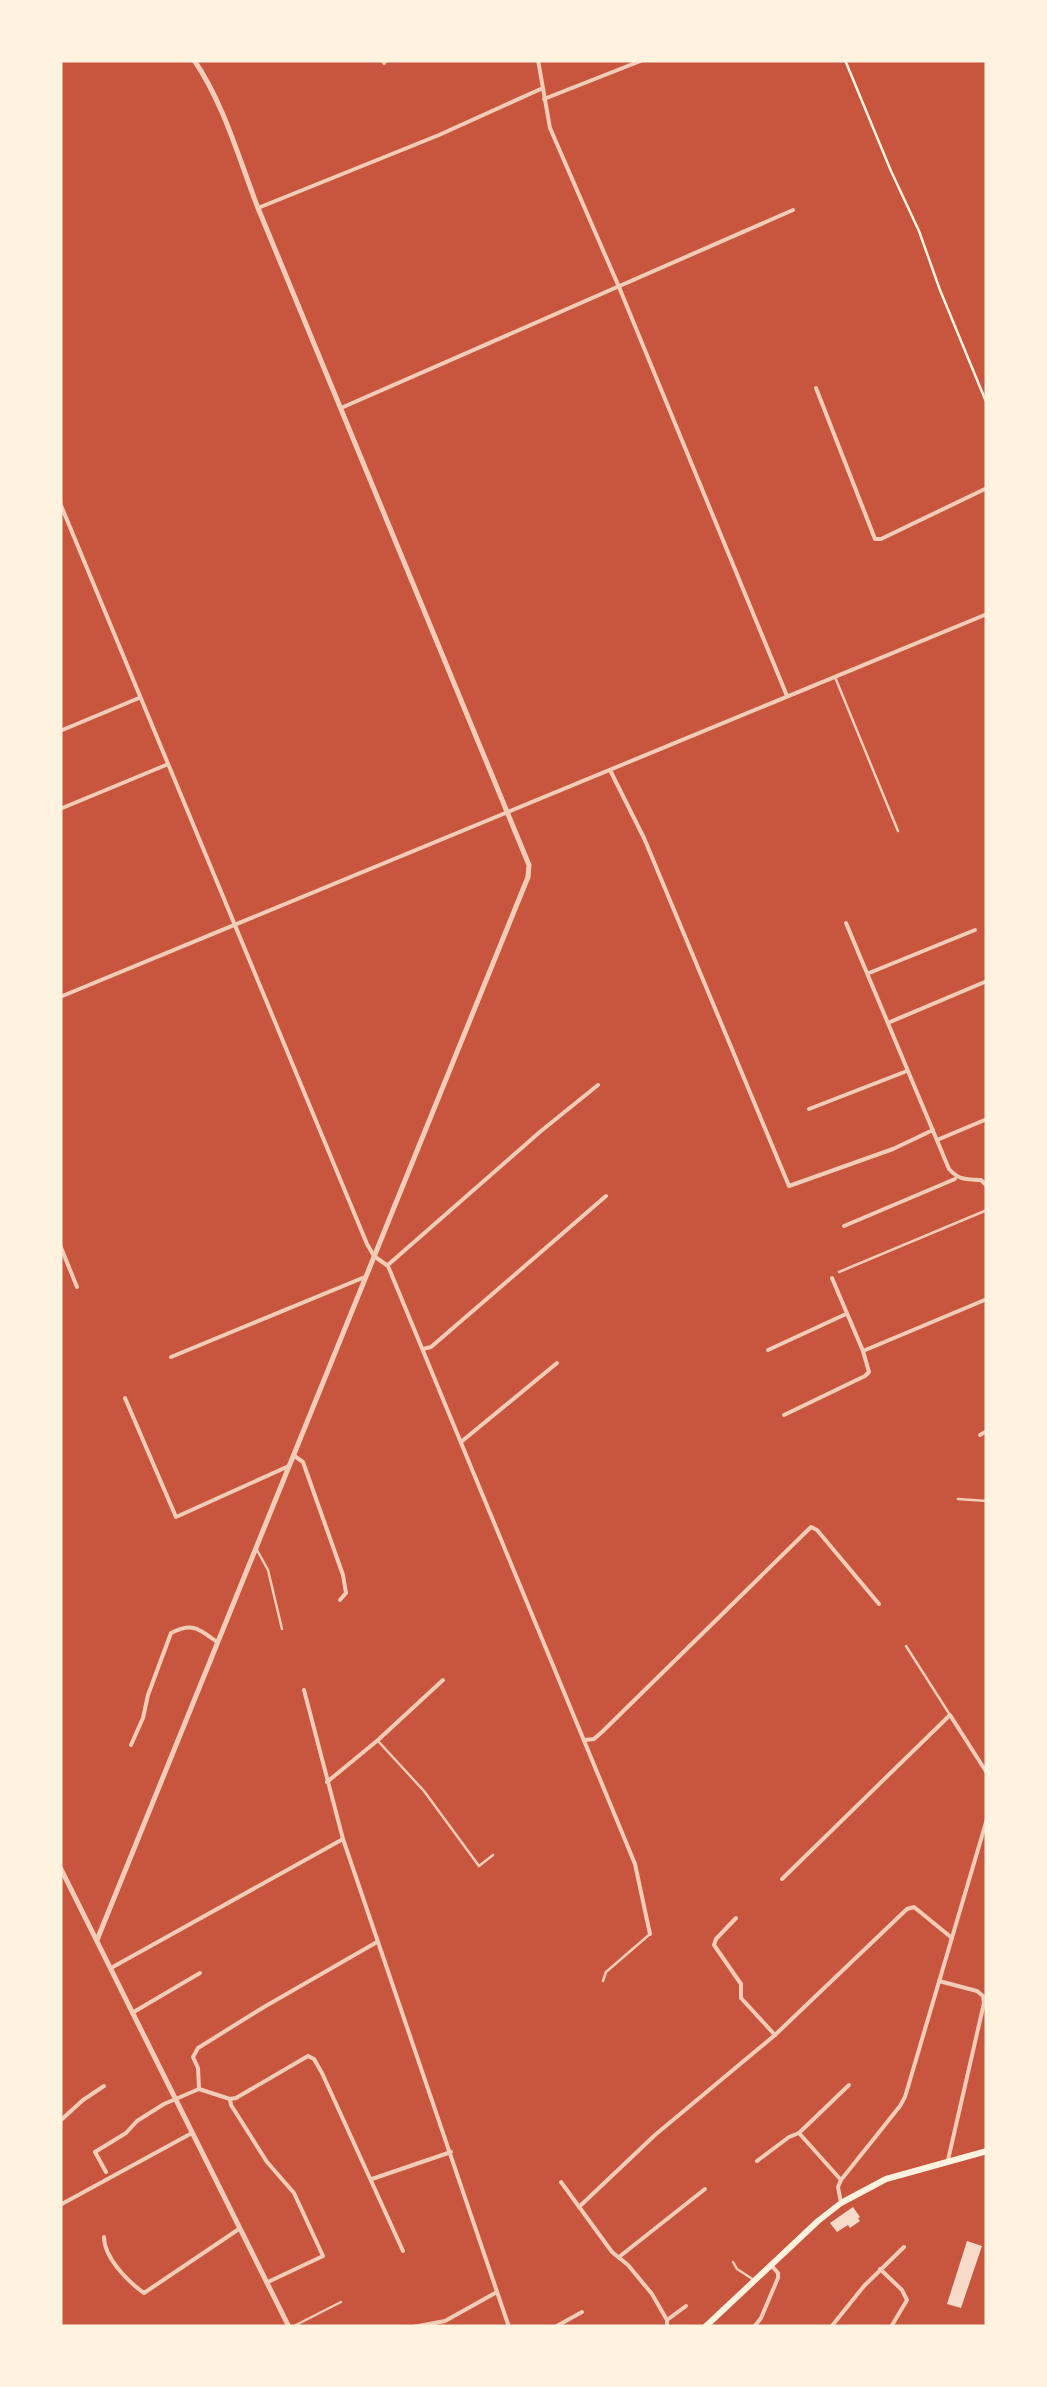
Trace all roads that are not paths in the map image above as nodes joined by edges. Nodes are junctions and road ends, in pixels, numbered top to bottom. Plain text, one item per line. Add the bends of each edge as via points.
1 (194, 60) edge
2 (538, 60) edge
3 (643, 60) edge
4 (542, 88) junction
5 (544, 98) junction
6 (258, 208) junction
7 (793, 210) dead end
8 (619, 286) junction
9 (816, 388) dead end
10 (341, 408) junction
11 (987, 488) edge
12 (60, 504) edge
13 (987, 614) edge
14 (835, 676) junction
15 (787, 696) junction
16 (140, 697) junction
17 (60, 731) edge
18 (168, 764) junction
19 (610, 770) junction
20 (60, 809) edge
21 (509, 811) junction
22 (898, 831) dead end
23 (846, 923) dead end
24 (234, 925) junction
25 (975, 930) dead end
26 (868, 973) junction
27 (987, 982) edge
28 (60, 997) edge
29 (888, 1023) junction
30 (907, 1071) junction
31 (598, 1085) dead end
32 (809, 1110) dead end
33 (987, 1119) edge
34 (933, 1130) junction
35 (937, 1140) junction
36 (957, 1178) junction
37 (987, 1186) edge
38 (606, 1196) dead end
39 (987, 1210) edge
40 (844, 1226) dead end
41 (60, 1245) edge
42 (374, 1256) junction
43 (388, 1266) junction
44 (839, 1272) dead end
45 (366, 1277) junction
46 (832, 1278) dead end
47 (77, 1286) dead end
48 (987, 1299) edge
49 (848, 1313) junction
50 (423, 1349) junction
51 (768, 1350) dead end
52 (863, 1350) junction
53 (171, 1357) dead end
54 (557, 1363) dead end
55 (125, 1398) dead end
56 (784, 1415) dead end
57 (987, 1431) edge
58 (980, 1435) dead end
59 (461, 1442) junction
60 (293, 1456) junction
61 (289, 1466) junction
62 (958, 1499) dead end
63 (987, 1501) edge
64 (256, 1548) junction
65 (340, 1600) dead end
66 (879, 1604) dead end
67 (282, 1629) dead end
68 (218, 1642) junction
69 (906, 1646) dead end
70 (443, 1680) dead end
71 (304, 1690) dead end
72 (950, 1714) junction
73 (378, 1740) junction
74 (585, 1740) junction
75 (130, 1745) dead end
76 (987, 1773) edge
77 (327, 1782) junction
78 (987, 1820) edge
79 (343, 1840) junction
80 (493, 1855) dead end
81 (60, 1866) edge
82 (782, 1879) dead end
83 (736, 1918) dead end
84 (650, 1934) joint
85 (952, 1938) junction
86 (96, 1940) junction
87 (377, 1942) junction
88 (110, 1968) junction
89 (200, 1972) dead end
90 (602, 1981) dead end
91 (939, 1981) junction
92 (132, 2013) junction
93 (775, 2035) junction
94 (849, 2085) dead end
95 (104, 2086) dead end
96 (199, 2090) junction
97 (230, 2099) junction
98 (176, 2100) junction
99 (60, 2121) edge
100 (192, 2133) junction
101 (799, 2133) junction
102 (451, 2152) junction
103 (987, 2152) edge
104 (757, 2161) dead end
105 (948, 2162) junction
106 (106, 2172) dead end
107 (372, 2180) junction
108 (840, 2180) junction
109 (561, 2182) dead end
110 (706, 2189) dead end
111 (841, 2203) junction
112 (60, 2205) edge
113 (579, 2207) junction
114 (239, 2229) junction
115 (104, 2237) dead end
116 (904, 2247) dead end
117 (402, 2251) dead end
118 (617, 2258) junction
119 (733, 2262) dead end
120 (772, 2266) junction
121 (880, 2269) junction
122 (756, 2281) junction
123 (266, 2283) junction
124 (496, 2292) junction
125 (341, 2302) dead end
126 (686, 2306) dead end
127 (582, 2312) dead end
128 (666, 2320) junction
129 (716, 2324) edge
130 (758, 2326) edge
131 (290, 2327) edge
132 (413, 2327) edge
133 (509, 2327) edge
134 (555, 2327) edge
135 (667, 2327) edge
136 (706, 2327) edge
137 (831, 2327) edge
138 (891, 2327) edge

1 - 6 street
2 - 4 street
3 - 5 street
4 - 5 street
4 - 6 street
5 - 8 street via 550,128
6 - 10 street
7 - 8 street
8 - 10 street
8 - 15 street
9 - 11 street via 875,539
10 - 21 street
12 - 16 street
13 - 14 street
14 - 15 street
14 - 22 lane
15 - 19 street
16 - 17 street
16 - 18 street
18 - 20 street
18 - 24 street
19 - 21 street
19 - 34 street via 788,1186
21 - 24 street
21 - 42 street via 530,865 528,877
23 - 26 street
24 - 28 street
24 - 42 street
25 - 26 street
26 - 29 street
27 - 29 street
29 - 30 street
30 - 32 street
30 - 34 street
31 - 43 street
33 - 35 street
34 - 35 street
35 - 36 street
36 - 37 street
36 - 40 street
38 - 50 street
39 - 44 lane
41 - 47 street
42 - 43 street
42 - 45 street
43 - 50 street
45 - 53 street
45 - 60 street
46 - 49 street
48 - 52 street
49 - 51 street
49 - 52 street
50 - 59 street
52 - 56 street via 866,1376
54 - 59 street
55 - 61 street via 176,1517
57 - 58 street
59 - 74 street
60 - 61 street
60 - 65 street via 303,1462 343,1576 346,1593
61 - 64 street
62 - 63 lane
64 - 67 lane
64 - 68 street
66 - 74 street via 811,1528 602,1732
68 - 75 street via 194,1627 170,1632
68 - 86 street
69 - 72 lane
70 - 73 street
71 - 77 street
72 - 76 street
72 - 82 street
73 - 77 street
73 - 80 lane via 479,1866
74 - 84 street via 635,1864
77 - 79 street
78 - 85 street
79 - 87 street
79 - 88 street
81 - 86 street
83 - 93 street via 714,1945 741,1984 741,1998
84 - 90 lane
85 - 91 street
85 - 93 street via 910,1907
86 - 88 street
87 - 96 street via 198,2048 193,2057
87 - 102 street
88 - 92 street
89 - 92 street
91 - 105 street via 984,1996
91 - 108 street via 905,2097
92 - 98 street
93 - 113 street
94 - 101 street
95 - 99 street
96 - 97 street
96 - 98 street
97 - 107 street via 308,2056
97 - 123 street via 266,2162 294,2194 323,2256
98 - 100 street
98 - 106 street via 95,2152
100 - 112 street
100 - 114 street
101 - 104 street
101 - 108 street
102 - 107 street
102 - 124 street
103 - 105 main road
105 - 111 main road via 886,2179
107 - 117 street
108 - 111 street
109 - 113 street
110 - 118 street
111 - 120 main road
113 - 118 street
114 - 115 street via 144,2294 105,2251
114 - 123 street
116 - 121 street
118 - 128 street via 639,2276
119 - 122 lane
120 - 122 main road
120 - 130 street via 778,2278
121 - 137 street
121 - 138 street via 907,2300
122 - 129 main road
123 - 131 street
124 - 132 street via 445,2321
124 - 133 street
125 - 131 lane
126 - 128 street
127 - 134 street
128 - 135 street
129 - 136 main road

